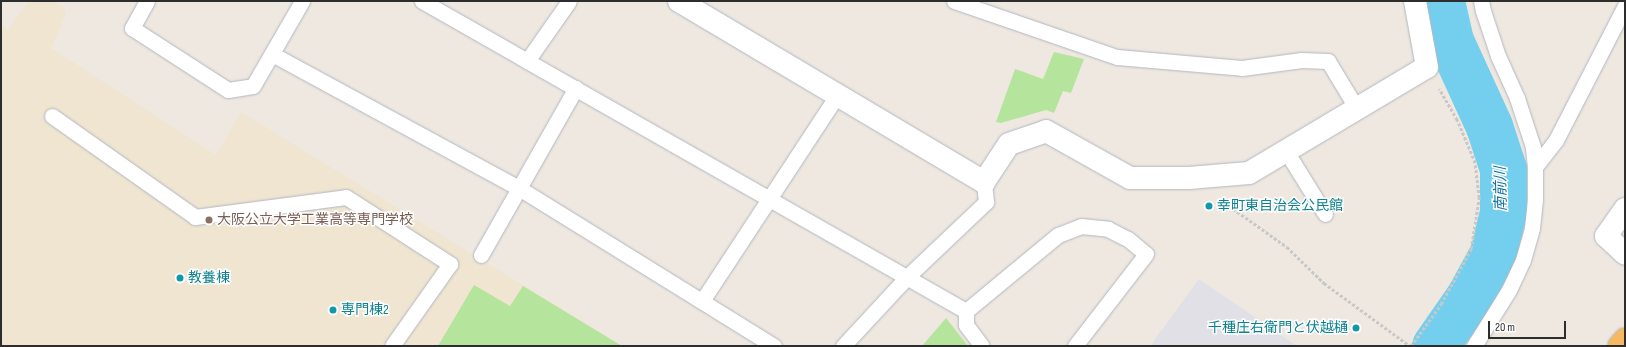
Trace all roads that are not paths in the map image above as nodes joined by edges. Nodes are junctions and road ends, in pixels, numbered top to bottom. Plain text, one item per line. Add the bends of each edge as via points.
1 (147, 1) edge
2 (302, 1) edge
3 (422, 1) edge
4 (569, 1) edge
5 (679, 1) edge
6 (954, 1) edge
7 (1415, 1) edge
8 (1481, 1) edge
9 (1625, 6) edge
10 (272, 54) junction
11 (528, 61) junction
12 (576, 88) junction
13 (838, 94) junction
14 (1357, 109) junction
15 (52, 116) dead end
16 (1286, 151) junction
17 (1535, 167) junction
18 (984, 182) junction
19 (519, 188) junction
20 (770, 198) junction
21 (1625, 209) edge
22 (1325, 214) dead end
23 (1625, 254) edge
24 (481, 255) dead end
25 (908, 276) junction
26 (702, 301) junction
27 (966, 311) junction
28 (1625, 339) edge
29 (392, 346) edge
30 (774, 346) edge
31 (843, 346) edge
32 (982, 346) edge
33 (1075, 346) edge
34 (1474, 346) edge
35 (1619, 346) edge

1 - 10 lane via 132,28 228,90 253,86
2 - 10 lane
3 - 11 lane
4 - 11 lane
5 - 13 street
6 - 14 lane via 1117,57 1242,68 1301,60 1328,61
7 - 14 street via 1427,67
8 - 17 lane via 1498,56 1517,98 1533,147
9 - 17 lane via 1556,140
10 - 19 lane
11 - 12 lane
12 - 19 lane
12 - 20 lane
13 - 18 street
13 - 20 lane
14 - 16 street
15 - 29 lane via 195,217 346,196 450,264
16 - 18 street via 1249,173 1189,178 1130,178 1046,131 1009,144
16 - 22 lane
17 - 34 lane via 1532,228 1523,260 1509,290
18 - 25 lane via 986,202
19 - 24 lane
19 - 26 lane
20 - 25 lane
20 - 26 lane
21 - 23 street via 1606,236
25 - 27 lane
25 - 31 lane
26 - 30 lane
27 - 32 lane via 966,326
27 - 33 lane via 1058,235 1081,226 1108,229 1128,239 1146,254
28 - 35 highway

